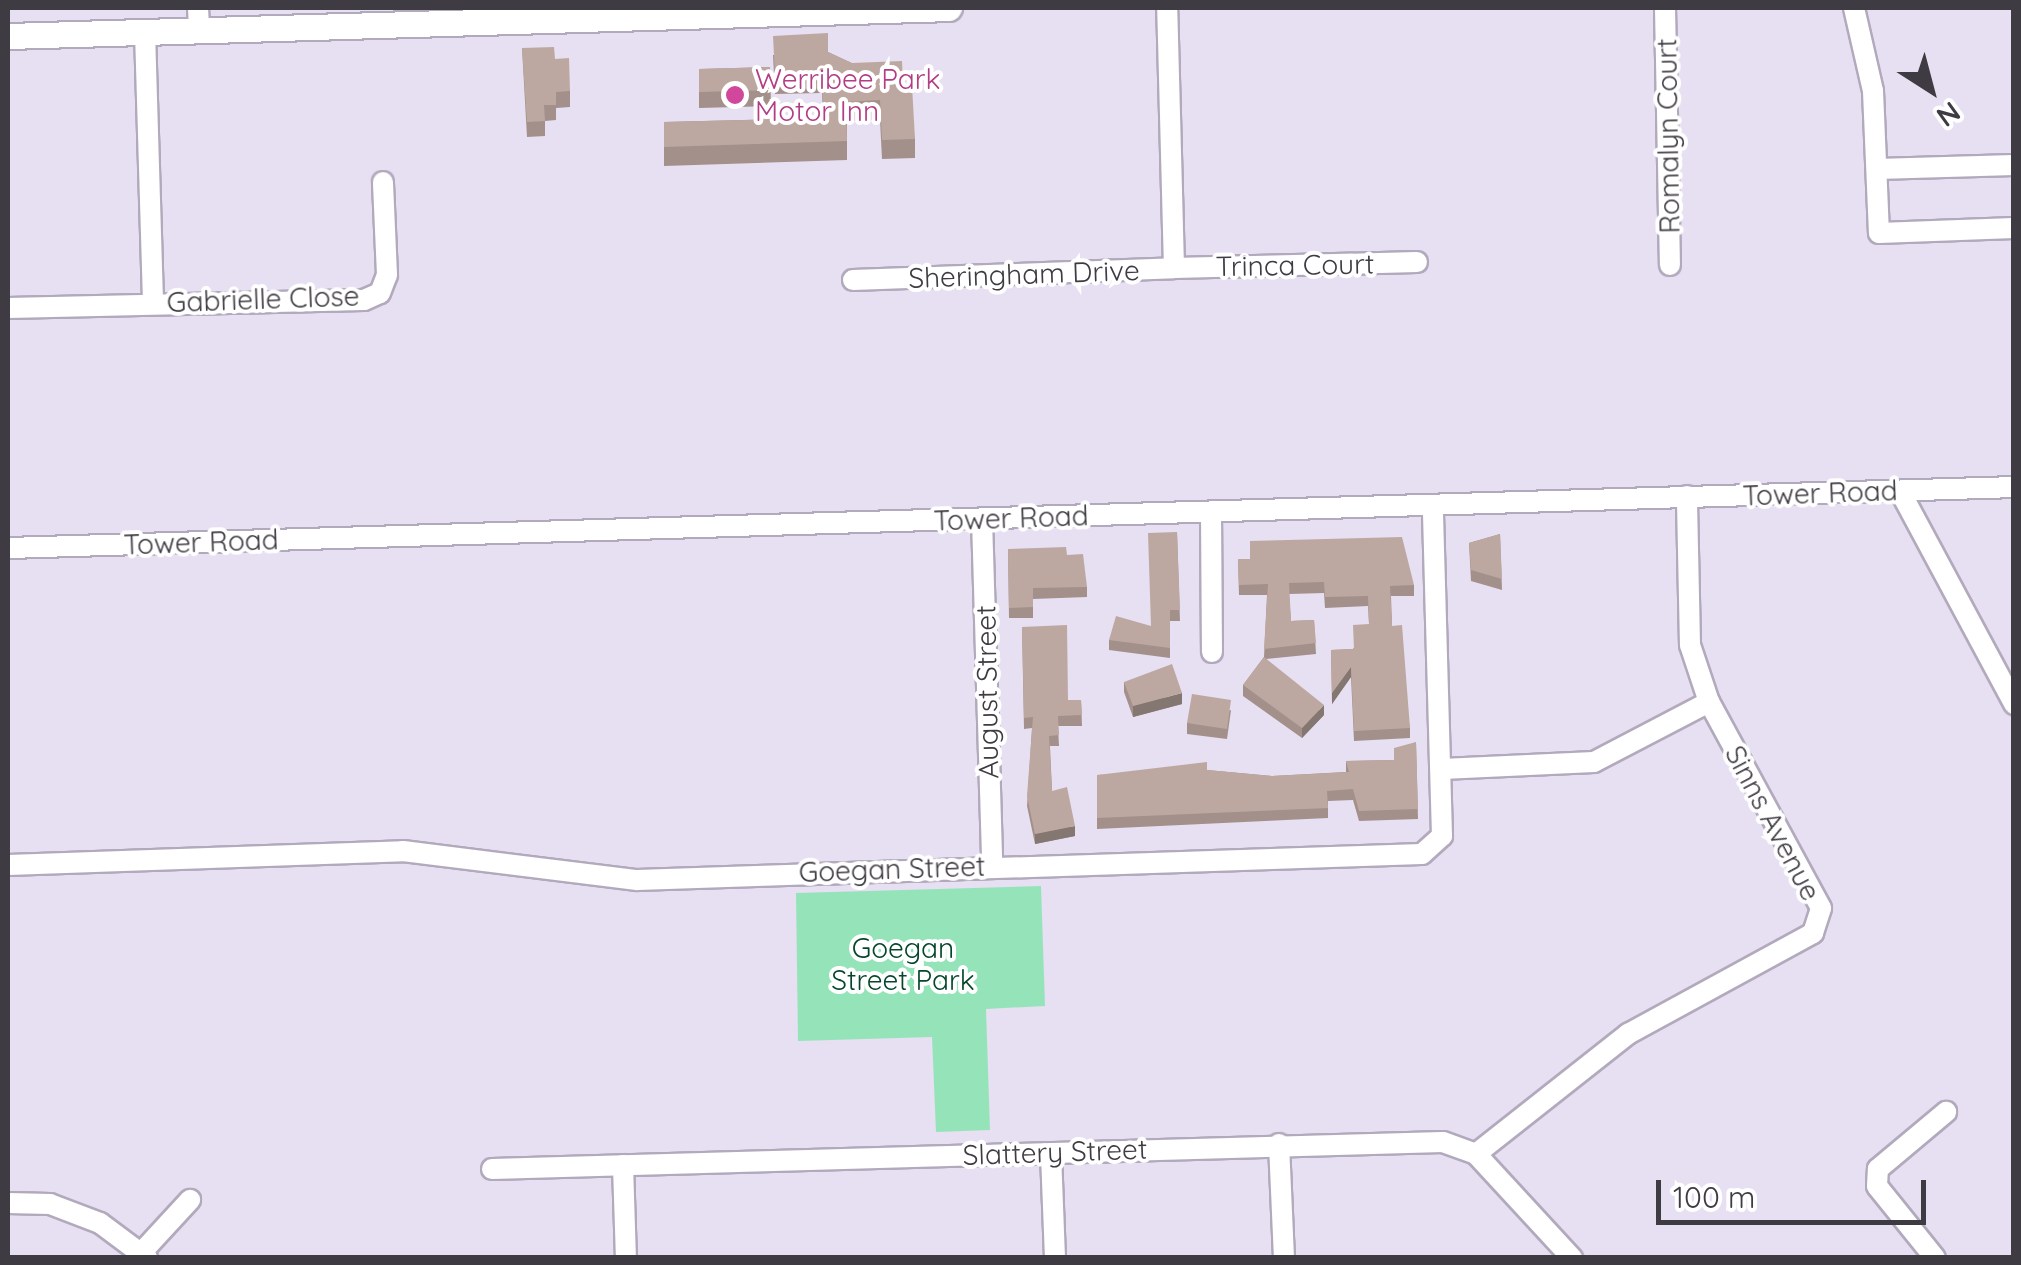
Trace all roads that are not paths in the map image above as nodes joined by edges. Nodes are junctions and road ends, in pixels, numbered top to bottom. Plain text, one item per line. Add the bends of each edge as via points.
1 (949, 8) edge
2 (1167, 8) edge
3 (1665, 8) edge
4 (1854, 8) edge
5 (540, 14) edge
6 (199, 19) edge
7 (145, 32) junction
8 (8, 36) edge
9 (2014, 165) edge
10 (1877, 169) junction
11 (383, 182) dead end
12 (2014, 228) edge
13 (1416, 262) dead end
14 (1670, 264) dead end
15 (1174, 268) junction
16 (854, 280) dead end
17 (153, 302) junction
18 (8, 308) edge
19 (2014, 487) edge
20 (1900, 491) junction
21 (1687, 496) junction
22 (1433, 507) junction
23 (1211, 513) junction
24 (982, 519) junction
25 (8, 548) edge
26 (1212, 652) dead end
27 (1709, 702) junction
28 (2014, 704) edge
29 (1442, 769) junction
30 (8, 865) edge
31 (992, 866) junction
32 (1946, 1112) dead end
33 (1279, 1144) junction
34 (1051, 1154) junction
35 (1476, 1154) junction
36 (622, 1164) junction
37 (492, 1169) dead end
38 (190, 1200) dead end
39 (8, 1204) edge
40 (145, 1254) edge
41 (626, 1258) edge
42 (1054, 1258) edge
43 (1284, 1258) edge
44 (1572, 1258) edge
45 (1934, 1258) edge

1 - 5 main road
2 - 15 street, Sheringham Drive
3 - 14 street, Romalyn Court
4 - 10 street via 1873,91
5 - 6 main road
6 - 7 main road
7 - 8 main road
7 - 17 street, Gabrielle Close
9 - 10 street
10 - 12 street via 1879,233
11 - 17 street, Gabrielle Close via 380,294
13 - 15 street, Trinca Court
15 - 16 street, Sheringham Drive
17 - 18 street, Gabrielle Close
19 - 20 street, Tower Road
20 - 21 street, Tower Road
20 - 28 street
21 - 22 street, Tower Road
21 - 27 street, Sinns Avenue via 1690,645
22 - 23 street, Tower Road
22 - 29 street, Goegan Street
23 - 24 street, Tower Road
23 - 26 street
24 - 25 street, Tower Road
24 - 31 street, August Street
27 - 29 street via 1594,762
27 - 35 street, Sinns Avenue via 1820,908 1813,933 1628,1034
29 - 31 street, Goegan Street via 1442,836 1422,854
30 - 31 street, Goegan Street via 374,850 637,880
32 - 45 street via 1878,1169 1878,1186
33 - 34 street, Slattery Street
33 - 35 street, Slattery Street via 1443,1142
33 - 43 street
34 - 36 street, Slattery Street
34 - 42 street
35 - 44 street
36 - 37 street, Slattery Street
36 - 41 street
38 - 40 street
39 - 40 street via 50,1204

